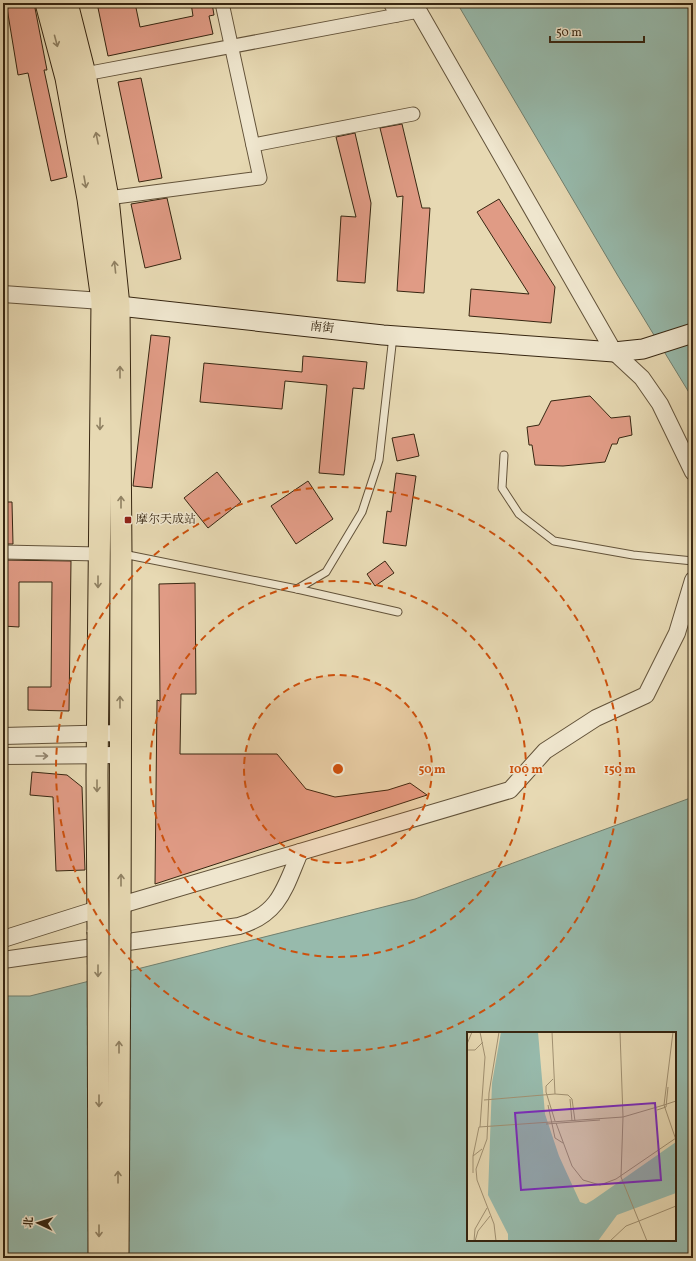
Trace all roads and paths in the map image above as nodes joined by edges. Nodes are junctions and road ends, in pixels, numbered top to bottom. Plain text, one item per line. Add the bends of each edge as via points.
1 (46, 3) edge
2 (67, 3) edge
3 (222, 3) edge
4 (390, 3) edge
5 (416, 7) edge
6 (397, 15) junction
7 (232, 46) junction
8 (85, 74) junction
9 (413, 114) dead end
10 (253, 145) junction
11 (108, 198) junction
12 (3, 294) edge
13 (111, 304) junction
14 (693, 333) edge
15 (393, 336) junction
16 (614, 352) junction
17 (504, 455) dead end
18 (693, 472) edge
19 (3, 552) edge
20 (110, 554) junction
21 (693, 561) edge
22 (693, 580) edge
23 (297, 589) junction
24 (398, 612) dead end
25 (120, 732) junction
26 (97, 733) junction
27 (3, 736) edge
28 (97, 755) junction
29 (120, 755) junction
30 (3, 756) edge
31 (300, 852) junction
32 (120, 905) junction
33 (98, 909) junction
34 (3, 939) edge
35 (3, 960) edge
36 (99, 1258) edge
37 (118, 1258) edge

1 -> 13 main road via 66,78 88,199
2 - 8 main road
3 - 7 street
4 - 6 street
5 - 6 street
5 - 16 street
6 - 7 street
7 - 8 street
7 - 10 street
11 -> 8 main road
9 - 10 street
10 - 11 street via 260,178
13 -> 11 main road
12 - 13 street, 南街
13 - 15 main road, 南街
13 - 20 main road
14 - 16 main road, 南街 via 643,349
15 - 16 main road, 南街
15 - 23 lane via 379,460 362,512 326,572
16 - 18 street via 642,378 660,404
17 - 21 lane via 502,488 519,514 554,541 633,555
19 - 20 street
20 - 23 lane
25 -> 20 main road
20 -> 26 main road
22 - 31 street via 677,632 646,695 596,718 545,751 510,790
23 - 24 lane
25 - 26 street
25 - 29 main road
26 - 27 street
26 - 28 main road
28 - 29 street
30 -> 28 street
28 -> 33 main road
32 -> 29 main road
31 - 32 street
31 - 35 street via 287,885 276,904 250,923
37 -> 32 main road, bridge
33 - 34 street
33 -> 36 main road, bridge

